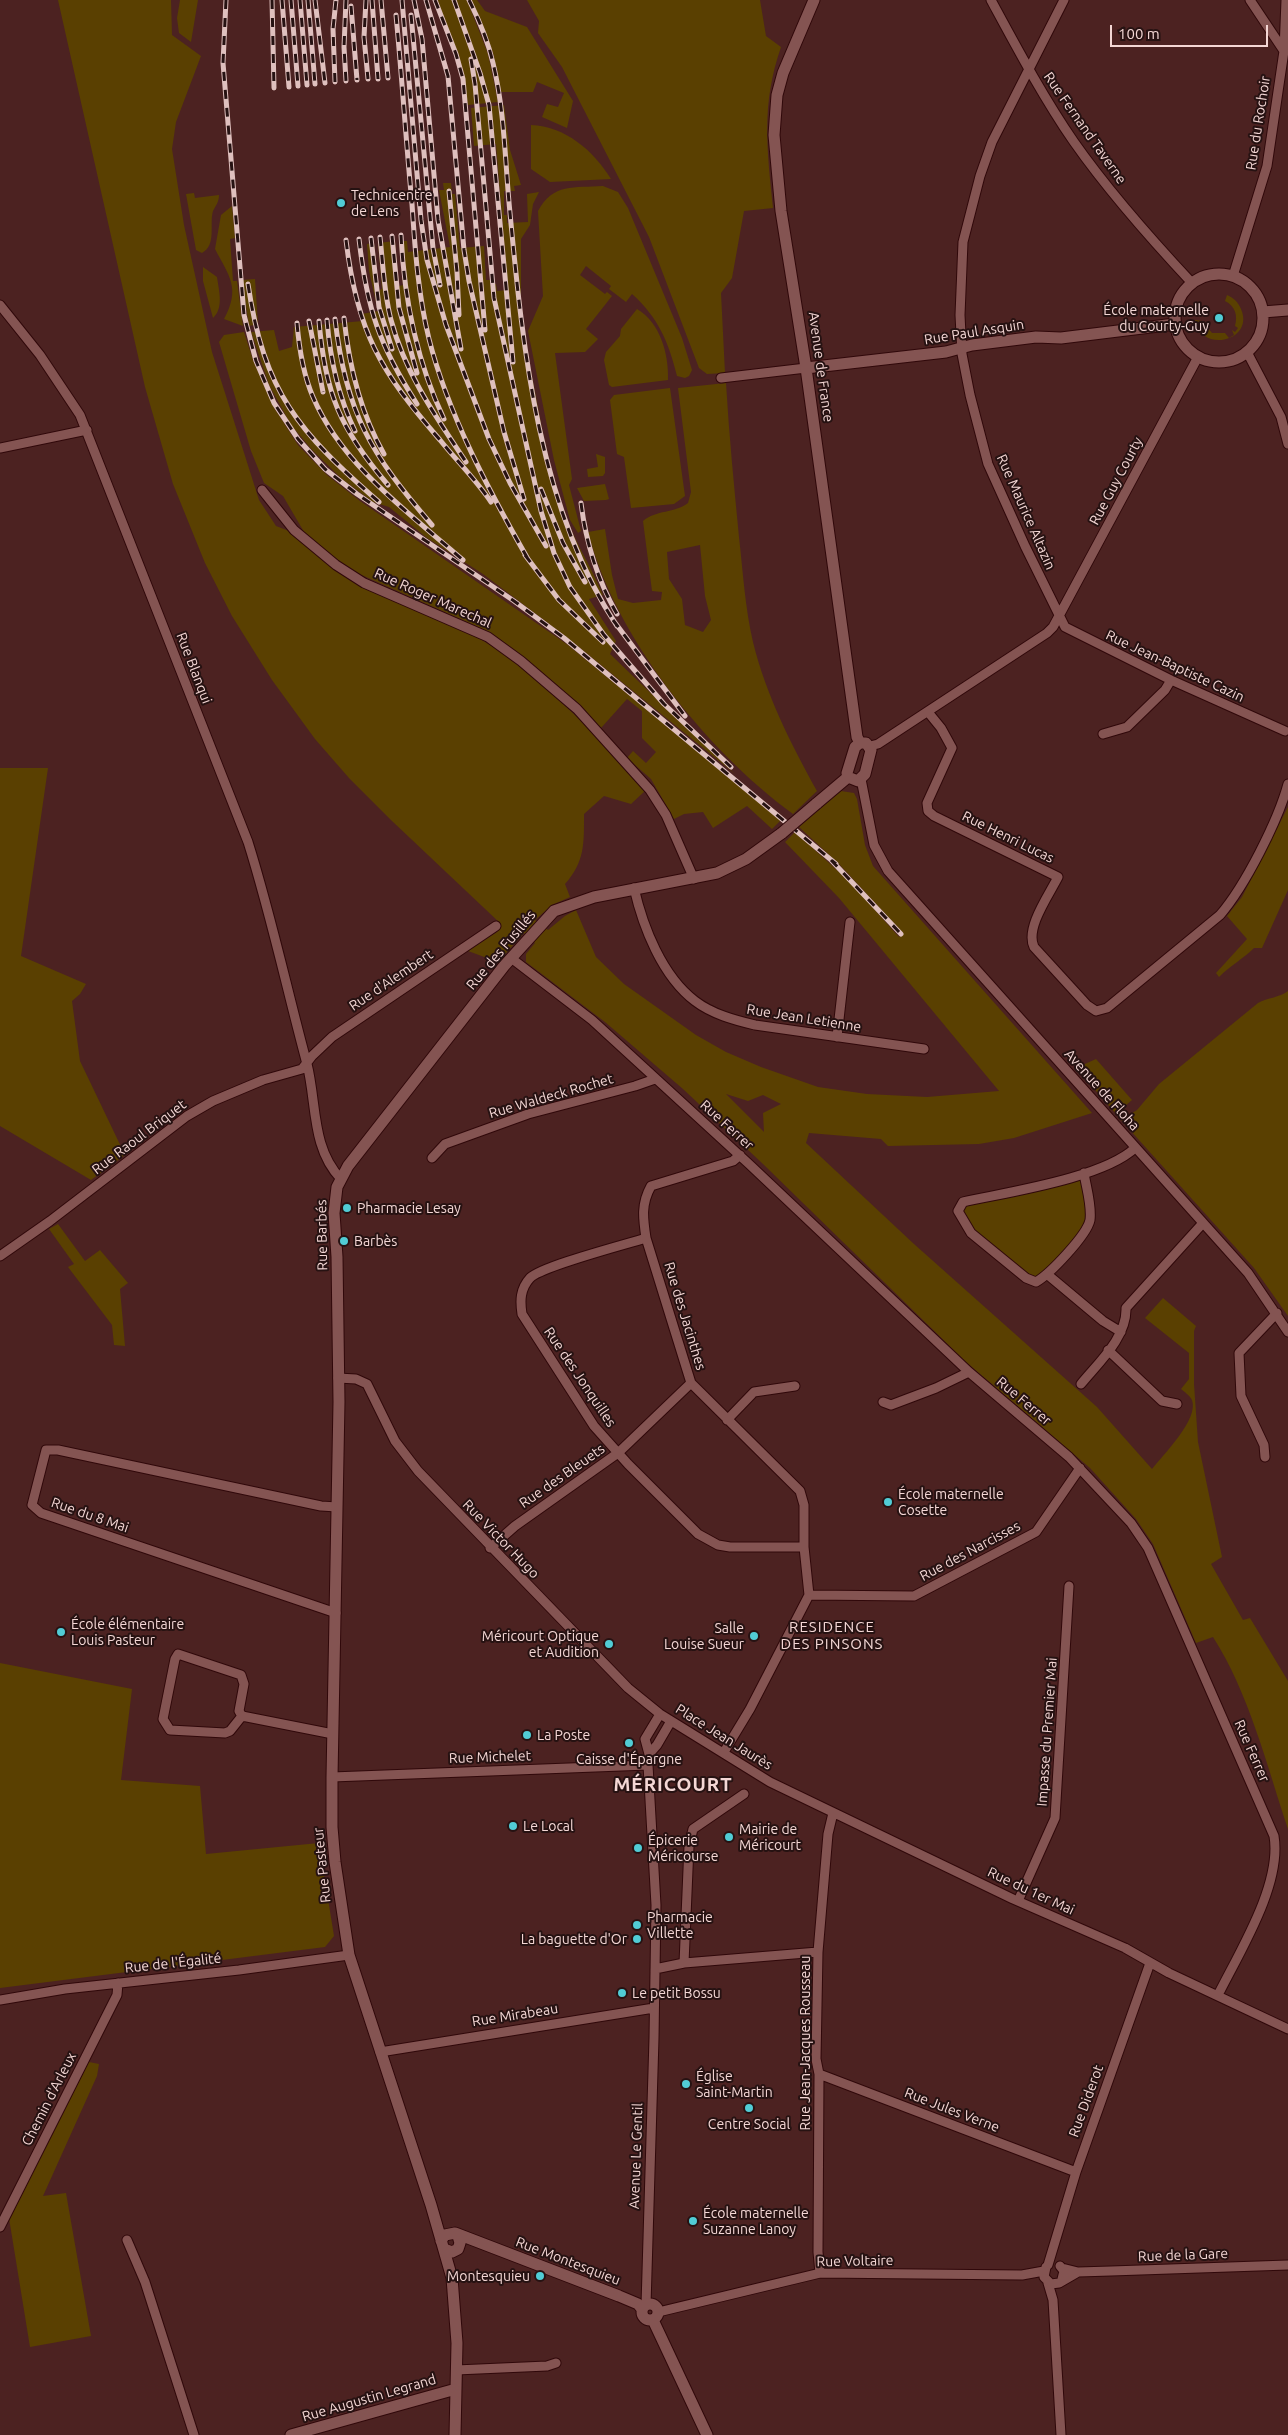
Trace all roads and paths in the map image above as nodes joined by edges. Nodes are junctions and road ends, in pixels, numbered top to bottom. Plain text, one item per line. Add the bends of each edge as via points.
1 (814, 0) edge
2 (991, 0) edge
3 (1064, 0) edge
4 (1250, 0) edge
5 (1286, 0) edge
6 (1284, 51) junction
7 (1028, 70) junction
8 (1233, 276) junction
9 (1192, 283) junction
10 (0, 305) edge
11 (1288, 310) edge
12 (1263, 312) junction
13 (1175, 324) junction
14 (962, 348) junction
15 (1247, 352) junction
16 (1198, 356) junction
17 (806, 368) junction
18 (721, 378) dead end
19 (87, 430) junction
20 (1288, 444) edge
21 (0, 448) edge
22 (262, 490) dead end
23 (1059, 618) junction
24 (1171, 680) junction
25 (928, 712) junction
26 (1287, 731) edge
27 (1103, 734) dead end
28 (865, 744) junction
29 (848, 777) junction
30 (862, 780) junction
31 (1288, 784) edge
32 (694, 879) junction
33 (634, 888) junction
34 (850, 922) dead end
35 (496, 926) dead end
36 (511, 958) junction
37 (838, 1037) junction
38 (924, 1049) dead end
39 (307, 1065) junction
40 (655, 1078) junction
41 (1135, 1148) junction
42 (740, 1155) junction
43 (432, 1158) dead end
44 (1084, 1173) junction
45 (340, 1179) junction
46 (1203, 1223) junction
47 (646, 1238) junction
48 (0, 1256) edge
49 (1048, 1275) junction
50 (1277, 1313) junction
51 (1121, 1332) junction
52 (1288, 1332) edge
53 (1108, 1350) junction
54 (969, 1372) junction
55 (338, 1378) junction
56 (691, 1383) junction
57 (1081, 1384) dead end
58 (795, 1386) dead end
59 (883, 1402) dead end
60 (1177, 1404) dead end
61 (727, 1420) junction
62 (618, 1453) junction
63 (1265, 1457) dead end
64 (1080, 1468) junction
65 (337, 1507) junction
66 (804, 1547) junction
67 (490, 1548) junction
68 (1069, 1586) dead end
69 (809, 1595) junction
70 (336, 1613) junction
71 (660, 1714) junction
72 (242, 1716) junction
73 (671, 1721) junction
74 (333, 1734) junction
75 (724, 1752) junction
76 (649, 1754) junction
77 (648, 1765) junction
78 (332, 1777) junction
79 (744, 1794) dead end
80 (833, 1813) junction
81 (1018, 1901) junction
82 (818, 1952) junction
83 (349, 1955) junction
84 (684, 1963) junction
85 (1150, 1963) junction
86 (654, 1969) junction
87 (118, 1983) junction
88 (1218, 1995) junction
89 (0, 2000) edge
90 (654, 2008) junction
91 (1288, 2029) edge
92 (380, 2052) junction
93 (819, 2074) junction
94 (1076, 2172) junction
95 (431, 2206) junction
96 (0, 2227) edge
97 (455, 2234) junction
98 (127, 2240) dead end
99 (481, 2245) junction
100 (450, 2248) junction
101 (1053, 2250) junction
102 (1288, 2265) edge
103 (1060, 2266) junction
104 (1078, 2272) junction
105 (820, 2273) junction
106 (1046, 2274) junction
107 (1061, 2281) junction
108 (1053, 2300) junction
109 (644, 2307) junction
110 (656, 2316) junction
111 (556, 2363) dead end
112 (456, 2370) junction
113 (456, 2390) junction
114 (194, 2435) edge
115 (291, 2435) edge
116 (455, 2435) edge
117 (707, 2435) edge
118 (1061, 2435) edge

1 - 17 street, Avenue de France via 782,73 774,136 781,211
2 - 7 street, Rue Fernand Taverne
3 - 7 street, Rue Maurice Altazin
4 - 6 street
5 - 6 street, Rue du Rochoir
6 - 8 street, Rue du Rochoir via 1267,166
7 - 9 street, Rue Fernand Taverne via 1102,180
7 - 14 street, Rue Maurice Altazin via 992,142 964,242 960,315
8 - 9 street via 1212,274
8 - 12 street via 1255,293
9 - 13 street via 1178,301
10 - 19 street, Rue Blanqui via 61,384
11 - 12 street
12 - 15 street via 1261,331
13 - 14 street, Rue Paul Asquin via 1061,338 1036,337
13 - 16 street via 1182,341
14 - 17 street, Rue Paul Asquin
14 - 23 street, Rue Maurice Altazin via 988,464
15 - 16 street via 1218,362
15 - 20 street via 1281,417
16 - 23 street, Rue Guy Courty
17 - 18 street
17 - 28 street, Avenue de France via 857,737
19 - 21 street
19 - 39 street, Rue Blanqui via 248,842
22 - 32 street, Rue Roger Marechal via 294,530 336,565 364,583 488,637 577,709 650,790 666,815
23 - 24 street, Rue Jean-Baptiste Cazin via 1065,627
23 - 25 street, Rue Guy Courty via 1047,633
24 - 26 street, Rue Jean-Baptiste Cazin
24 - 27 street via 1127,727
25 - 28 street, Rue Guy Courty via 878,744
25 - 31 street, Rue Henri Lucas via 952,748 927,803 928,811 1058,877 1031,930 1031,941 1087,1005 1096,1011 1107,1008 1232,902 1281,808
28 - 29 street via 855,747
28 - 30 street via 871,754
29 - 30 street via 854,781
29 - 32 street, Rue des Fusillés, bridge via 782,833 735,865
30 - 41 street, Avenue de Floha via 874,845 888,871
32 - 33 street, Rue des Fusillés
33 - 36 street, Rue des Fusillés via 559,908
33 - 37 street, Rue Jean Letienne via 659,954 671,975 695,1001 732,1020
34 - 37 street
35 - 39 street, Rue d'Alembert via 332,1037
36 - 40 street, Rue Ferrer via 592,1020
36 - 45 street, Rue des Fusillés
37 - 38 street, Rue Jean Letienne
39 - 45 street via 322,1151
39 - 48 street, Rue Raoul Briquet via 263,1080 187,1116
40 - 42 street, Rue Ferrer
40 - 43 street, Rue Waldeck Rochet via 528,1114 445,1144
41 - 44 street via 1113,1162
41 - 46 street, Avenue de Floha
42 - 47 street, Rue des Jacinthes via 733,1161 651,1186 644,1199
42 - 54 street, Rue Ferrer
44 - 49 street via 1090,1221
44 - 49 street via 964,1202 958,1211 971,1233 1026,1278 1036,1282
45 - 55 street, Rue Barbés via 334,1213
46 - 50 street, Avenue de Floha
46 - 51 street via 1126,1308 1126,1321
47 - 56 street, Rue des Jacinthes
47 - 62 street, Rue des Jonquilles via 535,1273 522,1290 520,1301 522,1314 571,1392 594,1426
49 - 51 street via 1102,1321
50 - 52 street, Avenue de Floha
50 - 63 street via 1239,1353 1241,1396 1264,1445
51 - 53 street
53 - 57 street
53 - 60 street via 1162,1401
54 - 59 street via 892,1405
54 - 64 street, Rue Ferrer
55 - 65 street, Rue Pasteur
55 - 67 street, Rue Victor Hugo via 356,1379 367,1384 405,1456
56 - 61 street, Rue des Jacinthes
56 - 62 street, Rue des Bleuets
58 - 61 street via 754,1392
61 - 66 street, Rue des Jacinthes via 797,1486 804,1505
62 - 66 street, Rue des Jonquilles via 698,1534 718,1545
62 - 67 street, Rue des Bleuets via 515,1526
64 - 69 street, Rue des Narcisses via 1036,1532 914,1596
64 - 88 street, Rue Ferrer via 1132,1523 1148,1548 1274,1836 1276,1852 1272,1879
65 - 70 street, Rue Pasteur
65 - 70 street, Rue du 8 Mai via 58,1450 46,1450 32,1505 41,1513
66 - 69 street, Rue des Jacinthes
67 - 71 street, Rue Victor Hugo via 628,1688
68 - 81 street, Impasse du Premier Mai via 1055,1818
69 - 75 street
70 - 74 street, Rue Pasteur
71 - 73 street, Place Jean Jaurès
71 - 76 street, Place Jean Jaurès via 645,1739
72 - 72 street via 225,1733 170,1730 165,1726 163,1719 178,1654 241,1675 244,1684 239,1711
72 - 74 street
73 - 75 street, Place Jean Jaurès
73 - 76 street
74 - 78 street, Rue Pasteur
75 - 80 street, Place Jean Jaurès via 770,1782
76 - 77 street, Place Jean Jaurès
77 - 78 street, Rue Michelet
77 - 86 street, Place Jean Jaurès via 654,1866
78 - 83 street, Rue Pasteur via 335,1862
79 - 84 street via 693,1829 689,1846
80 - 81 street, Rue du 1er Mai
80 - 82 street, Rue Jean-Jacques Rousseau via 828,1834
81 - 85 street, Rue du 1er Mai via 1125,1948
82 - 84 street
82 - 93 street, Rue Jean-Jacques Rousseau via 816,2059
83 - 87 street, Rue de l'Égalité
83 - 92 street, Rue Pasteur
84 - 86 street
85 - 88 street, Rue du 1er Mai
85 - 94 street, Rue Diderot
86 - 90 street, Avenue Le Gentil
87 - 89 street, Rue de l'Égalité
87 - 96 street, Chemin d'Arleux via 117,1995
88 - 91 street, Rue du 1er Mai
90 - 92 street, Rue Mirabeau
90 - 109 street, Avenue Le Gentil
92 - 95 street, Rue Pasteur
93 - 94 street, Rue Jules Verne
93 - 105 street, Rue Jean-Jacques Rousseau
94 - 101 street, Rue Diderot
95 - 97 street, Rue Pasteur
95 - 100 street, Rue Pasteur
97 - 99 street, Rue Montesquieu
97 - 100 street via 460,2243
97 - 100 street via 445,2235
98 - 114 street via 145,2282
99 - 100 street
99 - 109 street, Rue Montesquieu
100 - 112 street
101 - 103 street
101 - 106 street, Rue Diderot
102 - 104 street, Rue de la Gare
103 - 104 street, Rue de la Gare
103 - 106 street, Rue de la Gare
103 - 107 street
104 - 107 street, Rue de la Gare
105 - 106 street, Rue Voltaire
105 - 110 street, Rue Voltaire
106 - 107 street
106 - 108 street
107 - 108 street
108 - 118 street
109 - 110 street, Rue Montesquieu via 644,2318
110 - 117 street
111 - 112 street
112 - 113 street
113 - 115 street, Rue Augustin Legrand
113 - 116 street

